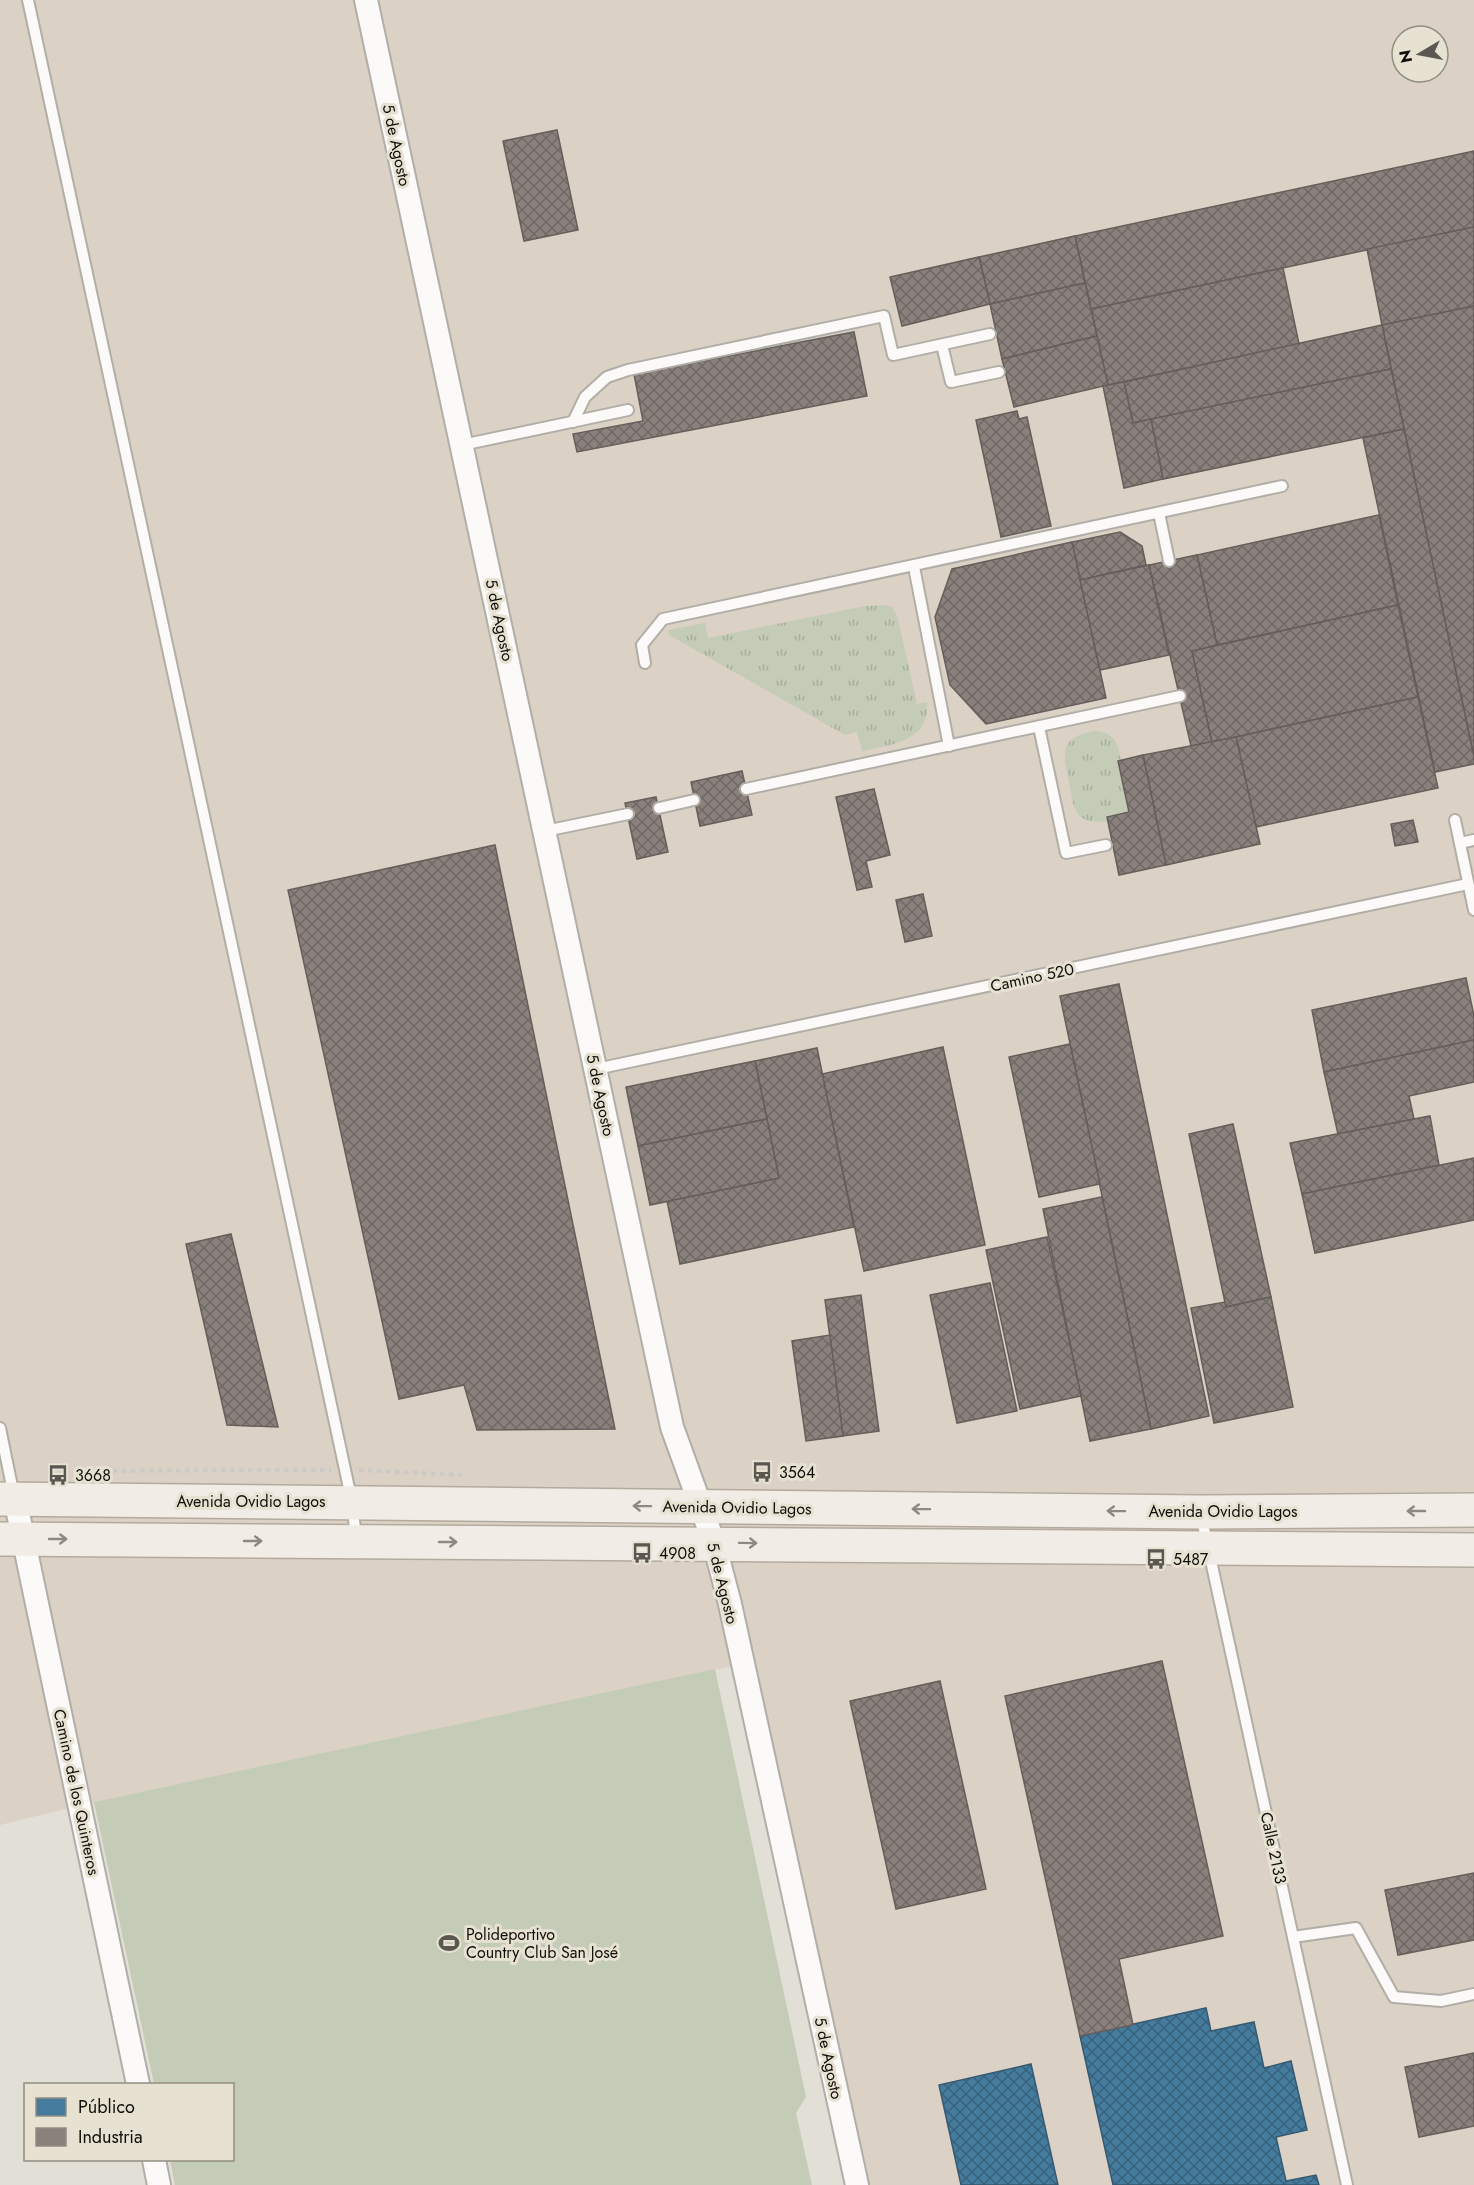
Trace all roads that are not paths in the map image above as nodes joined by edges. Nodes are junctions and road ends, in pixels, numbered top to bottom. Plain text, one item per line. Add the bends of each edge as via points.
1 (28, 0) edge
2 (366, 0) edge
3 (990, 334) dead end
4 (942, 345) junction
5 (999, 372) dead end
6 (628, 410) dead end
7 (573, 422) junction
8 (462, 445) junction
9 (1282, 486) dead end
10 (1159, 513) junction
11 (1169, 561) dead end
12 (914, 567) junction
13 (645, 663) dead end
14 (1180, 696) dead end
15 (1039, 727) junction
16 (949, 746) junction
17 (746, 789) dead end
18 (694, 800) dead end
19 (659, 808) dead end
20 (628, 814) dead end
21 (1455, 820) dead end
22 (545, 831) junction
23 (1474, 840) edge
24 (1460, 843) junction
25 (1106, 845) dead end
26 (1468, 884) junction
27 (1474, 910) edge
28 (596, 1069) junction
29 (0, 1428) edge
30 (8, 1499) edge
31 (352, 1502) junction
32 (699, 1507) junction
33 (1474, 1510) edge
34 (1201, 1512) junction
35 (11, 1539) edge
36 (357, 1541) junction
37 (714, 1543) junction
38 (1208, 1547) junction
39 (1474, 1550) edge
40 (1293, 1937) junction
41 (1474, 1994) edge
42 (138, 2083) edge
43 (154, 2161) edge
44 (159, 2185) edge
45 (857, 2185) edge
46 (1347, 2185) edge

1 - 31 lane
2 - 8 street, 5 de Agosto
3 - 4 lane
4 - 5 lane via 951,382
4 - 7 lane via 893,355 884,316 607,377 585,397
6 - 7 lane
7 - 8 lane
8 - 22 street, 5 de Agosto
9 - 10 lane
10 - 11 lane
10 - 12 lane
12 - 13 lane via 663,619 642,645
12 - 16 lane
14 - 15 lane
15 - 16 lane
15 - 25 lane via 1066,853
16 - 17 lane
18 - 19 lane
20 - 22 lane
21 - 24 lane
22 - 28 street, 5 de Agosto
23 - 24 lane
24 - 26 lane
26 - 27 lane
26 - 28 lane, Camino 520
28 - 32 street, 5 de Agosto via 672,1427
29 - 30 lane
30 - 31 main road, Avenida Ovidio Lagos
30 - 35 street, Camino de los Quinteros
32 -> 31 main road, Avenida Ovidio Lagos
31 - 36 lane
34 -> 32 main road, Avenida Ovidio Lagos
32 - 37 street, 5 de Agosto
33 -> 34 main road, Avenida Ovidio Lagos
34 - 38 lane, Calle 2133
35 -> 36 main road
35 - 42 street, Camino de los Quinteros
36 -> 37 main road
37 -> 38 main road
37 - 45 street, 5 de Agosto
38 - 39 main road
38 - 40 lane, Calle 2133
40 - 41 lane via 1356,1928 1394,1997 1441,2001
40 - 46 lane, Calle 2133
43 - 44 street

